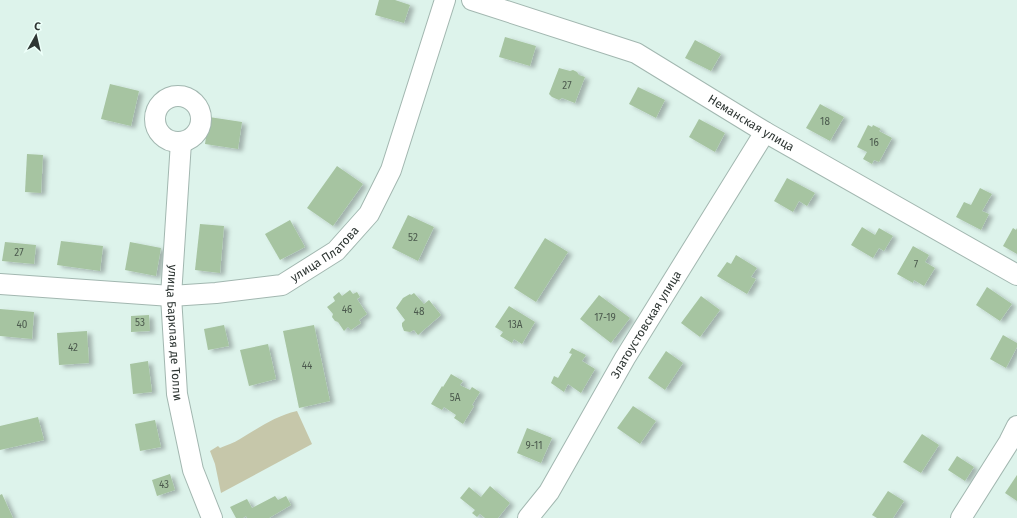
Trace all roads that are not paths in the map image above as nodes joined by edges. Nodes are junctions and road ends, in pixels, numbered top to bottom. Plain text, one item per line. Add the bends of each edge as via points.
1 (445, 0) edge
2 (472, 0) edge
3 (765, 132) junction
4 (181, 142) dead end
5 (1017, 276) edge
6 (0, 284) edge
7 (171, 296) junction
8 (1017, 426) edge
9 (212, 518) edge
10 (528, 518) edge
11 (961, 518) edge

1 - 7 street, улица Платова via 390,170 369,214 336,251 282,285
2 - 3 street, Неманская улица via 636,53
3 - 5 street, Неманская улица
3 - 10 street, Златоустовская улица via 625,358 549,492
4 - 7 street, улица Барклая де Толли
6 - 7 street, улица Платова
7 - 9 street, улица Барклая де Толли via 176,394 193,470
8 - 11 street

